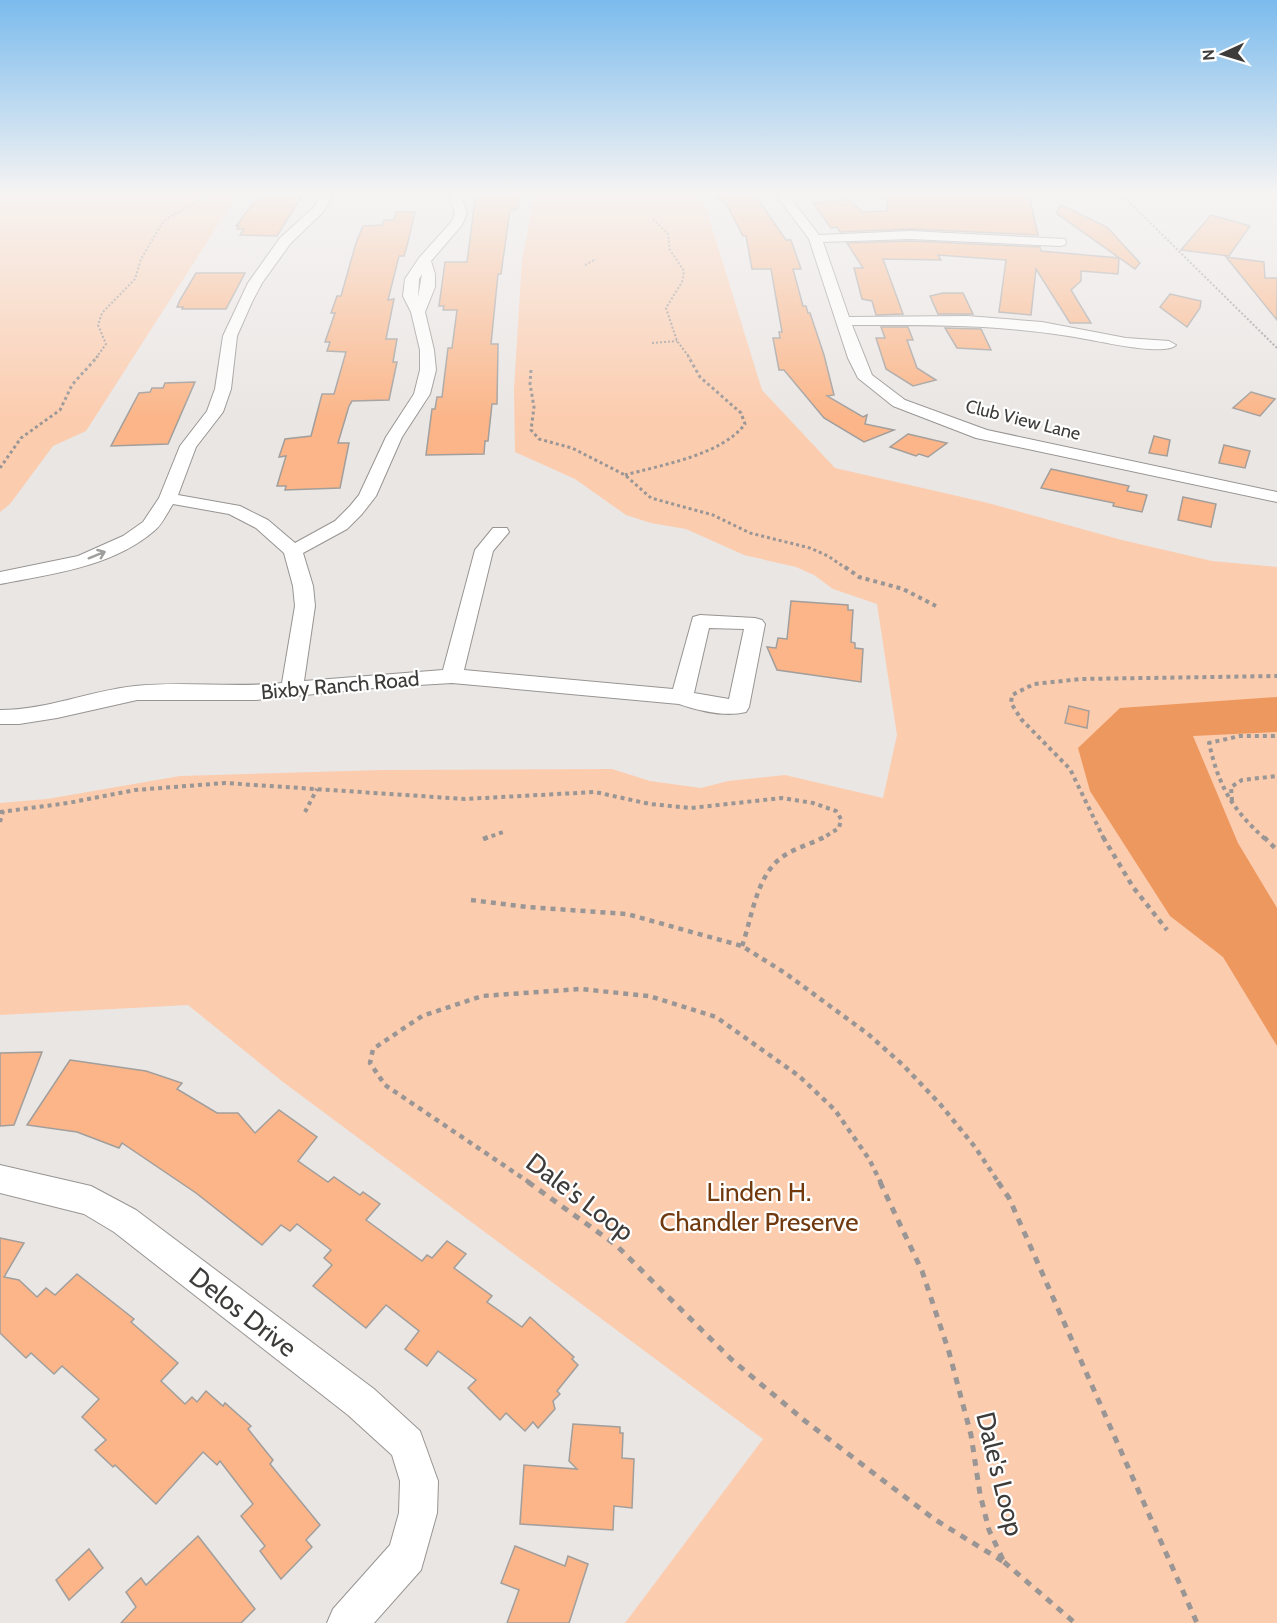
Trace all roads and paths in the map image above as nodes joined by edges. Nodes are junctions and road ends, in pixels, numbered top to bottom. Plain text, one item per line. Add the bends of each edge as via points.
1 (138, 268) edge
2 (267, 268) edge
3 (279, 268) edge
4 (427, 268) edge
5 (683, 268) edge
6 (825, 268) edge
7 (1196, 268) edge
8 (276, 278) dead end
9 (266, 294) dead end
10 (238, 318) junction
11 (843, 321) junction
12 (677, 341) junction
13 (652, 344) dead end
14 (1169, 345) dead end
15 (1277, 348) edge
16 (531, 370) dead end
17 (0, 468) edge
18 (625, 475) junction
19 (1277, 497) edge
20 (165, 503) junction
21 (500, 532) dead end
22 (292, 551) junction
23 (0, 563) edge
24 (0, 578) edge
25 (936, 606) dead end
26 (452, 676) junction
27 (1277, 676) edge
28 (292, 690) junction
29 (682, 697) junction
30 (0, 717) edge
31 (1277, 736) edge
32 (1277, 776) edge
33 (317, 789) junction
34 (1233, 803) junction
35 (1, 812) edge
36 (305, 812) dead end
37 (0, 822) edge
38 (503, 832) dead end
39 (483, 839) dead end
40 (1277, 850) edge
41 (471, 900) dead end
42 (1167, 930) dead end
43 (742, 946) junction
44 (0, 1179) edge
45 (1004, 1562) junction
46 (347, 1623) edge
47 (1075, 1623) edge
48 (1197, 1623) edge

1 - 17 path via 135,279 99,316 98,325 106,344 103,350 72,385 55,416 21,438
2 - 10 street
3 - 8 street
4 - 22 street via 429,284 418,312 428,370 422,394 393,437 367,496 356,510 341,525
5 - 12 path via 682,284 666,308
6 - 11 street, Club View Lane
7 - 15 path
9 - 10 street
10 - 20 street via 230,336 223,389 215,412 188,446
11 - 14 street via 967,320 1042,326 1126,342
11 - 19 street, Club View Lane via 866,378 899,403 982,434
12 - 13 path
12 - 18 path via 704,383 733,405 745,424 739,433 707,449
16 - 18 path via 533,434 581,451
18 - 25 path via 651,498 713,515 750,533 810,548 858,578 903,589
20 - 22 street via 234,510 262,524
20 - 23 street via 70,550
24 -> 20 street via 59,567 108,550 150,526
21 - 26 street via 484,550
22 - 28 street via 305,606
26 - 28 street, Bixby Ranch Road
26 - 29 street, Bixby Ranch Road
27 - 42 path via 1082,679 1034,684 1012,695 1011,703 1021,719 1070,769 1093,820 1133,887
28 - 30 street, Bixby Ranch Road via 137,693 57,711
29 - 29 street, Bixby Ranch Road via 700,621 755,624 738,707
31 - 34 path via 1240,736 1209,743 1217,777
32 - 34 path via 1242,780 1231,787
33 - 35 path via 197,783
33 - 36 path
33 - 43 path via 465,799 595,792 691,808 782,798 838,812 839,828 772,865
34 - 40 path via 1241,816
35 - 37 path
38 - 39 path
41 - 43 path via 627,914
43 - 48 path via 785,973 882,1047 940,1104 992,1172 1009,1198
44 - 46 street, Delos Drive via 91,1201 125,1221 361,1402 407,1444 419,1481 418,1513 407,1556
45 - 45 path, Dale's Loop via 934,1519 805,1421 731,1359 616,1245 385,1085 370,1063 373,1049 422,1016 482,996 580,989 649,996 716,1017 799,1076 835,1110 869,1159 922,1271 971,1435 989,1530
45 - 47 path, Dale's Loop

